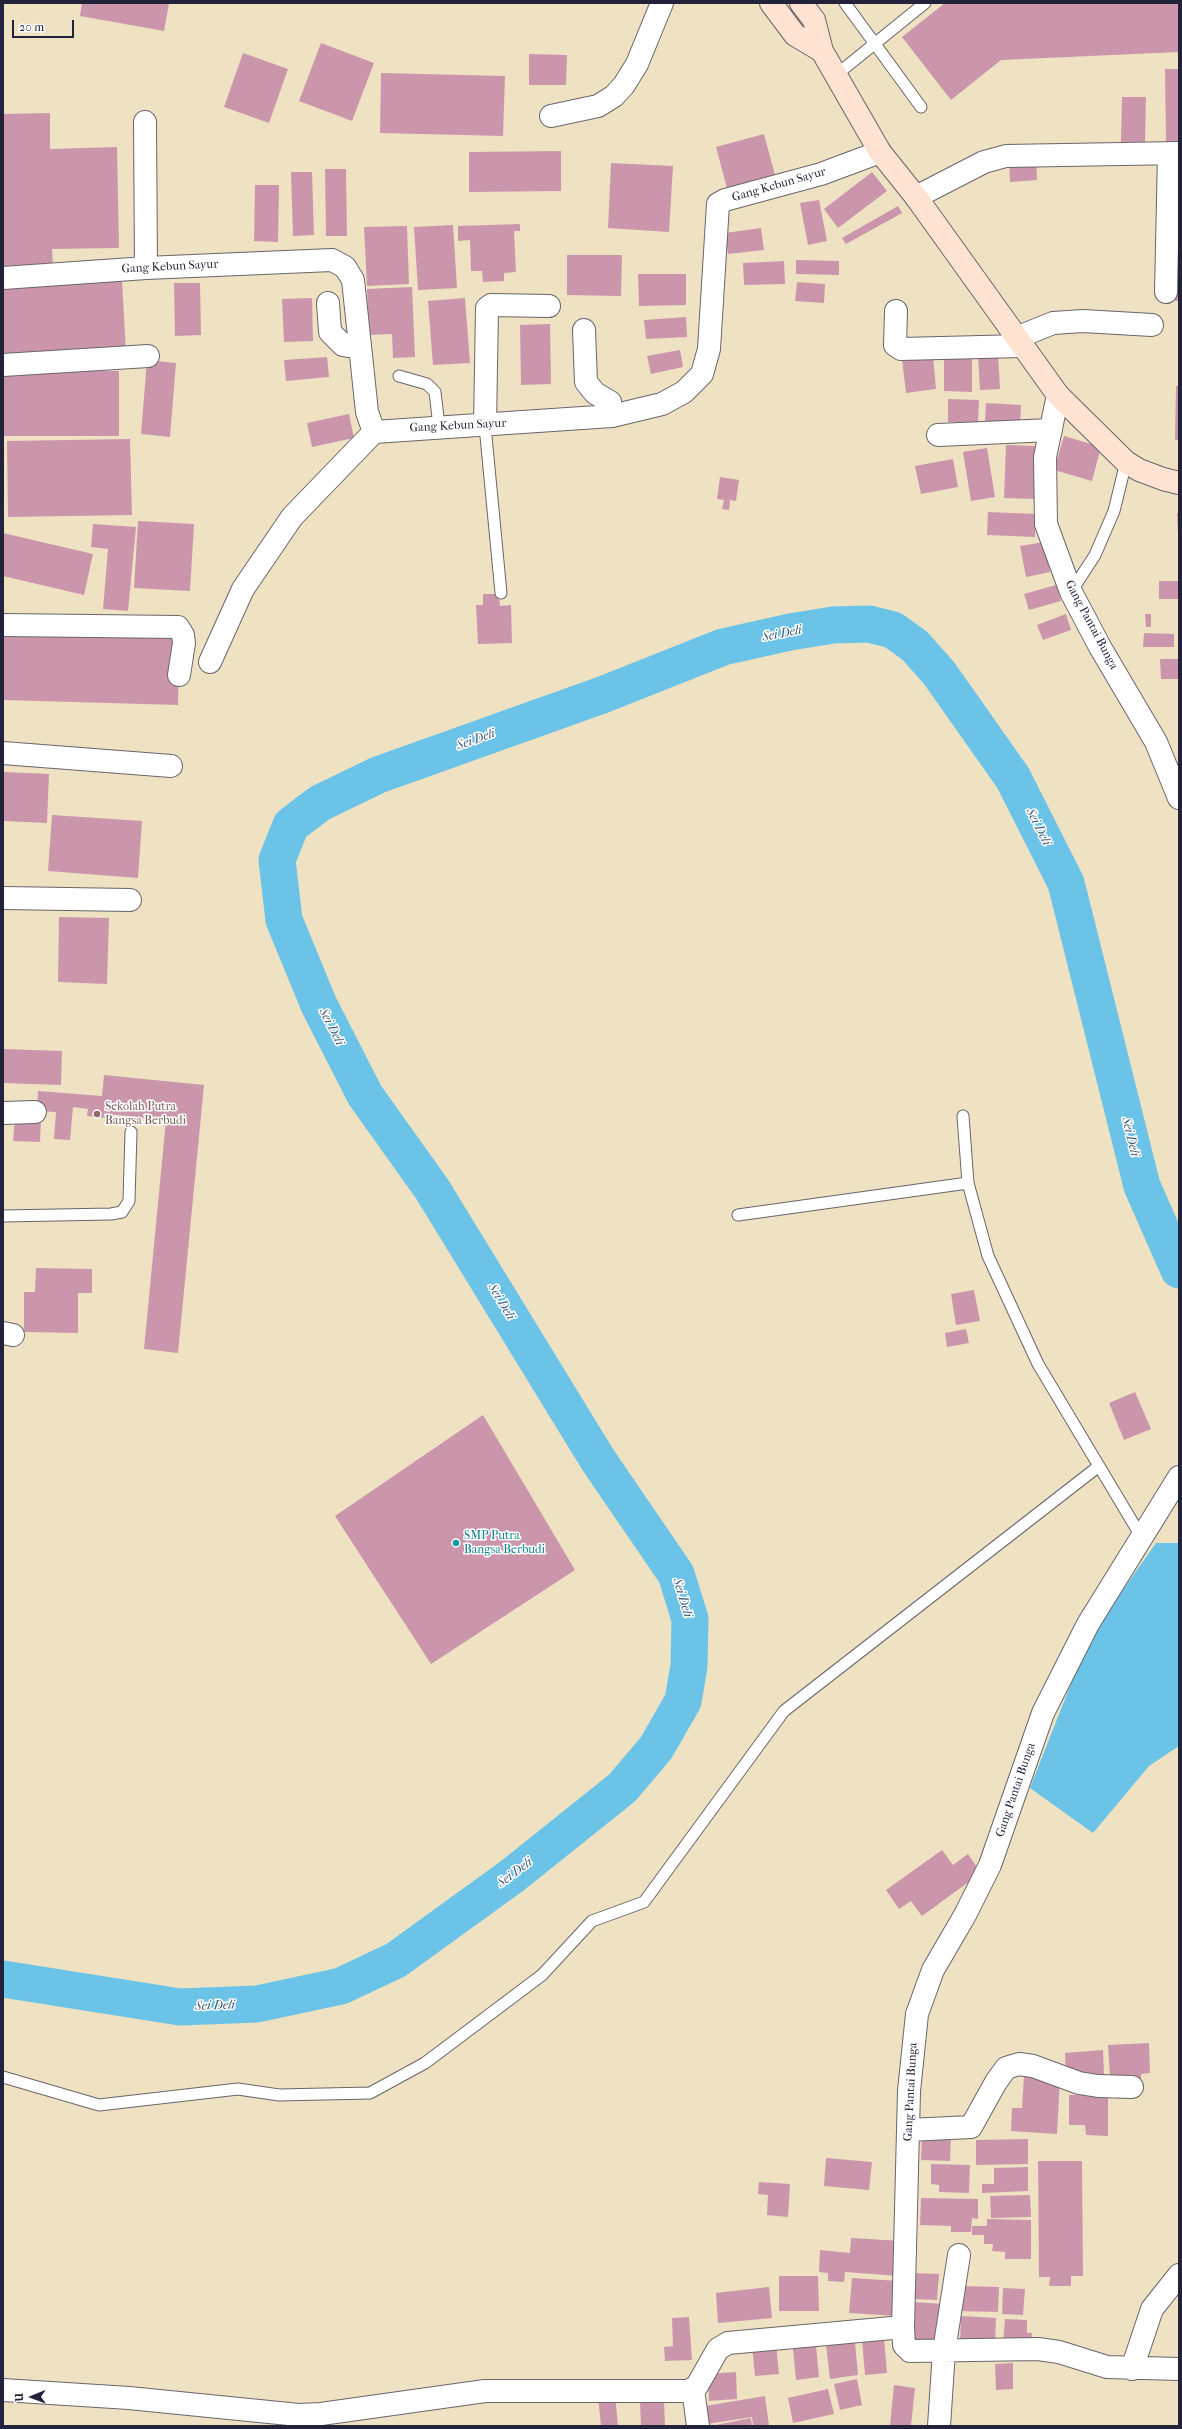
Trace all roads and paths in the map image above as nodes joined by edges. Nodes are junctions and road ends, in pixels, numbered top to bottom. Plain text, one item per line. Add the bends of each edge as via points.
1 (662, 3) edge
2 (770, 3) edge
3 (801, 3) edge
4 (845, 3) edge
5 (925, 3) edge
6 (875, 43) junction
7 (822, 51) junction
8 (836, 75) junction
9 (921, 107) dead end
10 (551, 116) dead end
11 (144, 122) dead end
12 (880, 152) junction
13 (1174, 153) edge
14 (916, 197) junction
15 (146, 268) junction
16 (3, 278) edge
17 (1166, 292) dead end
18 (328, 303) dead end
19 (549, 306) dead end
20 (896, 311) dead end
21 (1152, 325) dead end
22 (584, 330) dead end
23 (1018, 342) junction
24 (360, 348) junction
25 (148, 356) dead end
26 (3, 365) edge
27 (399, 376) dead end
28 (1058, 394) junction
29 (612, 416) junction
30 (439, 426) junction
31 (485, 426) junction
32 (1051, 430) junction
33 (374, 432) junction
34 (938, 435) dead end
35 (1126, 462) junction
36 (1179, 482) edge
37 (1071, 592) junction
38 (501, 593) dead end
39 (3, 625) edge
40 (210, 662) dead end
41 (179, 675) dead end
42 (3, 753) edge
43 (171, 766) dead end
44 (1179, 798) edge
45 (3, 898) edge
46 (130, 900) dead end
47 (35, 1112) dead end
48 (3, 1113) edge
49 (963, 1116) dead end
50 (131, 1132) dead end
51 (968, 1183) junction
52 (738, 1215) dead end
53 (3, 1216) edge
54 (1099, 1466) junction
55 (1179, 1477) edge
56 (1142, 1538) junction
57 (3, 2076) edge
58 (1132, 2087) dead end
59 (909, 2130) junction
60 (959, 2256) dead end
61 (1179, 2275) edge
62 (903, 2327) junction
63 (944, 2351) junction
64 (1132, 2369) junction
65 (1179, 2369) edge
66 (693, 2389) junction
67 (3, 2390) edge
68 (698, 2426) edge
69 (939, 2426) edge

1 - 10 street via 637,64 614,96 598,106
2 - 7 main road via 795,35
3 - 7 main road via 814,20
4 - 6 lane
5 - 6 lane
6 - 8 lane
6 - 9 lane
7 - 8 main road
8 - 12 main road
11 - 15 street
12 - 14 main road
12 - 29 street, Gang Kebun Sayur via 821,174 718,204 709,349 702,374 684,392 662,404
13 - 14 street via 1006,156 984,162
13 - 17 street
14 - 23 main road
15 - 16 street, Gang Kebun Sayur
15 - 24 street, Gang Kebun Sayur via 332,260 340,262 353,280
18 - 24 street via 330,332 343,346
19 - 31 street via 491,305 488,308
20 - 23 street via 896,345 901,349
21 - 23 street via 1083,320 1053,323
22 - 29 street via 586,382 595,393 610,402
23 - 28 main road
24 - 33 street, Gang Kebun Sayur via 366,412
25 - 26 street
27 - 30 lane via 427,384 435,392
28 - 32 street, Gang Pantai Bunga
28 - 35 main road
29 - 31 street, Gang Kebun Sayur
30 - 31 street, Gang Kebun Sayur
30 - 33 street, Gang Kebun Sayur
31 - 38 lane
32 - 34 street
32 - 37 street, Gang Pantai Bunga via 1045,457 1046,524
33 - 40 street via 292,517 243,589
35 - 36 main road via 1162,479
35 - 37 lane via 1114,511 1095,555
37 - 44 street, Gang Pantai Bunga via 1156,742
39 - 41 street via 178,627 184,643
42 - 43 street
45 - 46 street
47 - 48 street
49 - 51 lane
50 - 53 lane via 129,1201 122,1212
51 - 52 lane
51 - 54 lane via 988,1256 1038,1364
54 - 56 lane
54 - 57 lane via 784,1711 644,1902 592,1921 542,1975 425,2063 370,2093 279,2095 238,2090 99,2105
55 - 56 street, Gang Pantai Bunga
56 - 59 street, Gang Pantai Bunga via 1088,1624 1043,1713 990,1865 934,1970 917,2014 911,2060
58 - 59 street via 1079,2083 1034,2066 1019,2064 1006,2068 971,2127
59 - 62 street, Gang Pantai Bunga
60 - 63 street
61 - 64 street via 1152,2309
62 - 63 street, Gang Pantai Bunga via 906,2349
62 - 66 street via 728,2344 718,2349
63 - 64 street, Gang Pantai Bunga via 1038,2349 1059,2352 1107,2367
63 - 69 street
64 - 65 street, Gang Pantai Bunga
66 - 67 street via 485,2390 299,2415 129,2398
66 - 68 street

